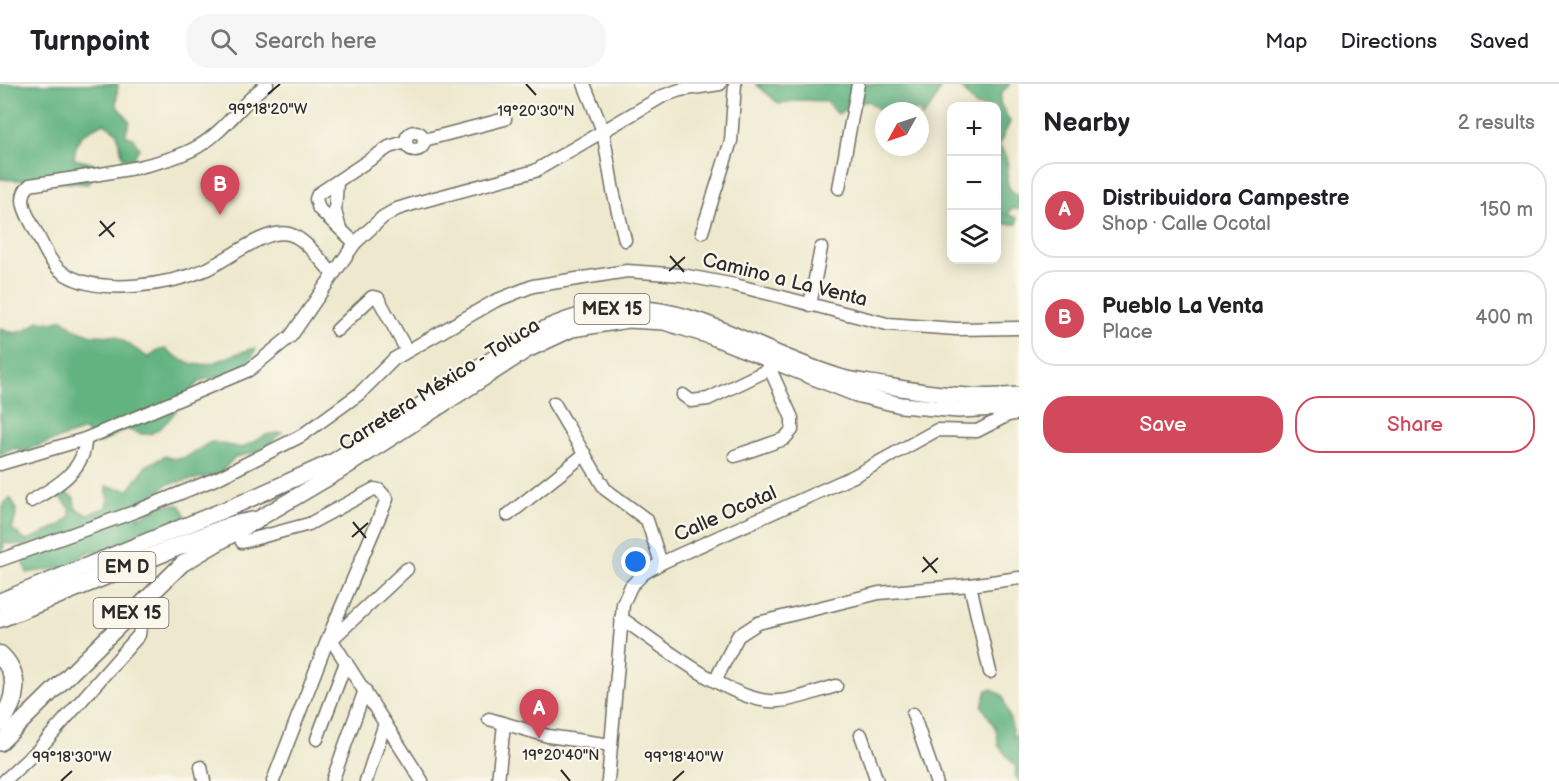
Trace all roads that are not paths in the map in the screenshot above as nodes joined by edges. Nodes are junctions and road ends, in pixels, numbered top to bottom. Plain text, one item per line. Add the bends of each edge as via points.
1 (267, 84) edge
2 (584, 84) edge
3 (720, 84) edge
4 (735, 84) edge
5 (858, 84) edge
6 (505, 119) dead end
7 (603, 131) junction
8 (337, 183) junction
9 (839, 188) dead end
10 (339, 225) junction
11 (702, 232) dead end
12 (625, 240) dead end
13 (355, 243) junction
14 (821, 248) dead end
15 (332, 273) junction
16 (810, 305) junction
17 (1019, 328) edge
18 (337, 330) dead end
19 (407, 351) junction
20 (768, 365) junction
21 (683, 395) dead end
22 (1019, 395) edge
23 (554, 403) dead end
24 (1019, 407) edge
25 (1019, 413) edge
26 (84, 439) junction
27 (585, 454) junction
28 (735, 456) dead end
29 (0, 464) edge
30 (31, 501) dead end
31 (508, 515) dead end
32 (255, 521) junction
33 (238, 531) junction
34 (0, 560) edge
35 (661, 563) junction
36 (406, 568) dead end
37 (1019, 578) edge
38 (970, 585) junction
39 (0, 601) edge
40 (135, 609) junction
41 (0, 618) edge
42 (621, 618) junction
43 (330, 638) junction
44 (0, 655) edge
45 (346, 662) junction
46 (990, 672) dead end
47 (715, 681) junction
48 (836, 686) dead end
49 (365, 690) junction
50 (913, 714) dead end
51 (489, 719) dead end
52 (22, 721) junction
53 (0, 722) edge
54 (385, 723) junction
55 (504, 724) junction
56 (861, 735) dead end
57 (317, 739) dead end
58 (0, 743) edge
59 (612, 745) junction
60 (0, 753) edge
61 (201, 767) dead end
62 (333, 779) dead end
63 (4, 781) edge
64 (204, 781) edge
65 (273, 781) edge
66 (366, 781) edge
67 (422, 781) edge
68 (498, 781) edge
69 (608, 781) edge
70 (877, 781) edge
71 (936, 781) edge

1 - 15 street via 248,98 218,133 180,156 30,185 24,191 23,202 49,257 64,274 86,283 134,286 171,280 207,269 275,233 296,237
2 - 7 street
3 - 7 street via 663,96
4 - 11 street via 731,141
5 - 9 street
6 - 8 street via 424,140 415,151 405,142 389,147
7 - 12 street
7 - 13 street via 535,171 397,208
8 - 10 street via 334,211
8 - 10 street via 324,189 316,199 326,217
10 - 13 street
13 - 15 street
14 - 16 street
15 - 26 street via 291,336 249,370
16 - 17 street, Camino a La Venta via 887,324
16 - 19 street, Camino a La Venta via 682,274 627,272 533,286 495,301
18 - 19 street via 372,297 378,298
19 - 34 street, Camino a La Venta via 389,363 359,394 301,436 209,482
20 - 21 street via 708,399 691,401
20 - 24 main road, Carretera México - Toluca / MEX 15 via 901,405 958,410
20 - 28 street via 792,418 791,432 784,439
20 - 32 main road, Carretera México - Toluca / MEX 15 via 710,336 657,321 608,321 572,329 527,350
22 - 39 main road, Carretera México - Toluca / MEX 15 via 954,397 858,381 830,374 708,322 633,308 591,312 546,327 525,339 334,461 242,503
23 - 27 street
25 - 35 street, Calle Ocotal via 977,431 938,430 854,476
26 - 29 street
26 - 30 street via 85,449 62,484
27 - 31 street
27 - 35 street via 605,489 647,520
32 - 33 main road, Carretera México - Toluca / MEX 15
32 - 41 highway, EM D via 189,542
33 - 40 main road, Carretera México - Toluca / MEX 15 via 182,564
33 - 43 street via 242,542 309,524 374,489 383,493 387,502
35 - 42 street, Calle Ocotal via 631,586
36 - 43 street
37 - 38 street
38 - 46 street
38 - 47 street via 879,592 758,623 738,636
40 - 52 main road, Carretera México - Toluca / MEX 15
40 - 63 street via 139,635 38,750
42 - 47 street
42 - 59 street, Calle Ocotal
43 - 45 street
43 - 65 street
44 - 53 highway via 14,675 15,690 11,709
45 - 49 street
45 - 57 street
47 - 48 street via 770,701
49 - 54 street
49 - 62 street
50 - 71 street
51 - 55 street
52 - 58 main road, Carretera México - Toluca / MEX 15
52 - 60 street
54 - 66 street
54 - 67 street
55 - 59 street via 548,736
55 - 68 street
56 - 70 street
59 - 69 street, Calle Ocotal
61 - 64 street

